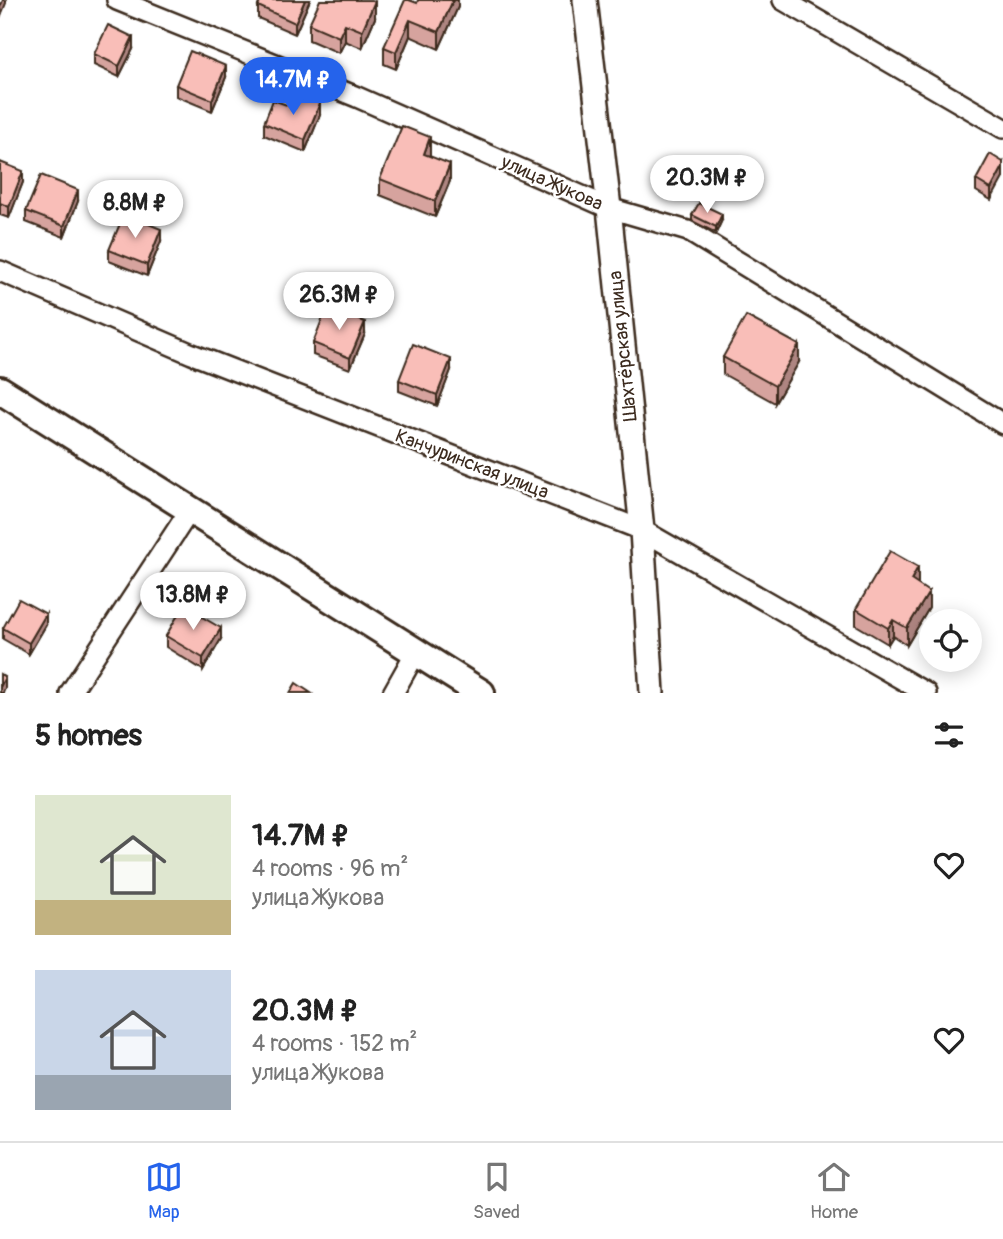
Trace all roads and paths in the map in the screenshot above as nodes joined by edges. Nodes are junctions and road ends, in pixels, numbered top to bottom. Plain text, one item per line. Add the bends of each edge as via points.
1 (117, 0) edge
2 (585, 0) edge
3 (783, 0) edge
4 (1003, 128) edge
5 (609, 208) junction
6 (0, 271) edge
7 (0, 390) edge
8 (1003, 425) edge
9 (190, 510) junction
10 (642, 530) junction
11 (416, 652) junction
12 (70, 693) edge
13 (393, 693) edge
14 (481, 693) edge
15 (652, 693) edge
16 (926, 693) edge

1 - 5 street, улица Жукова via 357,97
2 - 5 street, Шахтёрская улица
3 - 4 street
5 - 8 street, улица Жукова via 688,231
5 - 10 street, Шахтёрская улица
6 - 10 street, Канчуринская улица via 192,354
7 - 9 main road
9 - 11 main road
9 - 12 street
10 - 15 street, Шахтёрская улица
10 - 16 street, Канчуринская улица
11 - 13 street
11 - 14 main road

